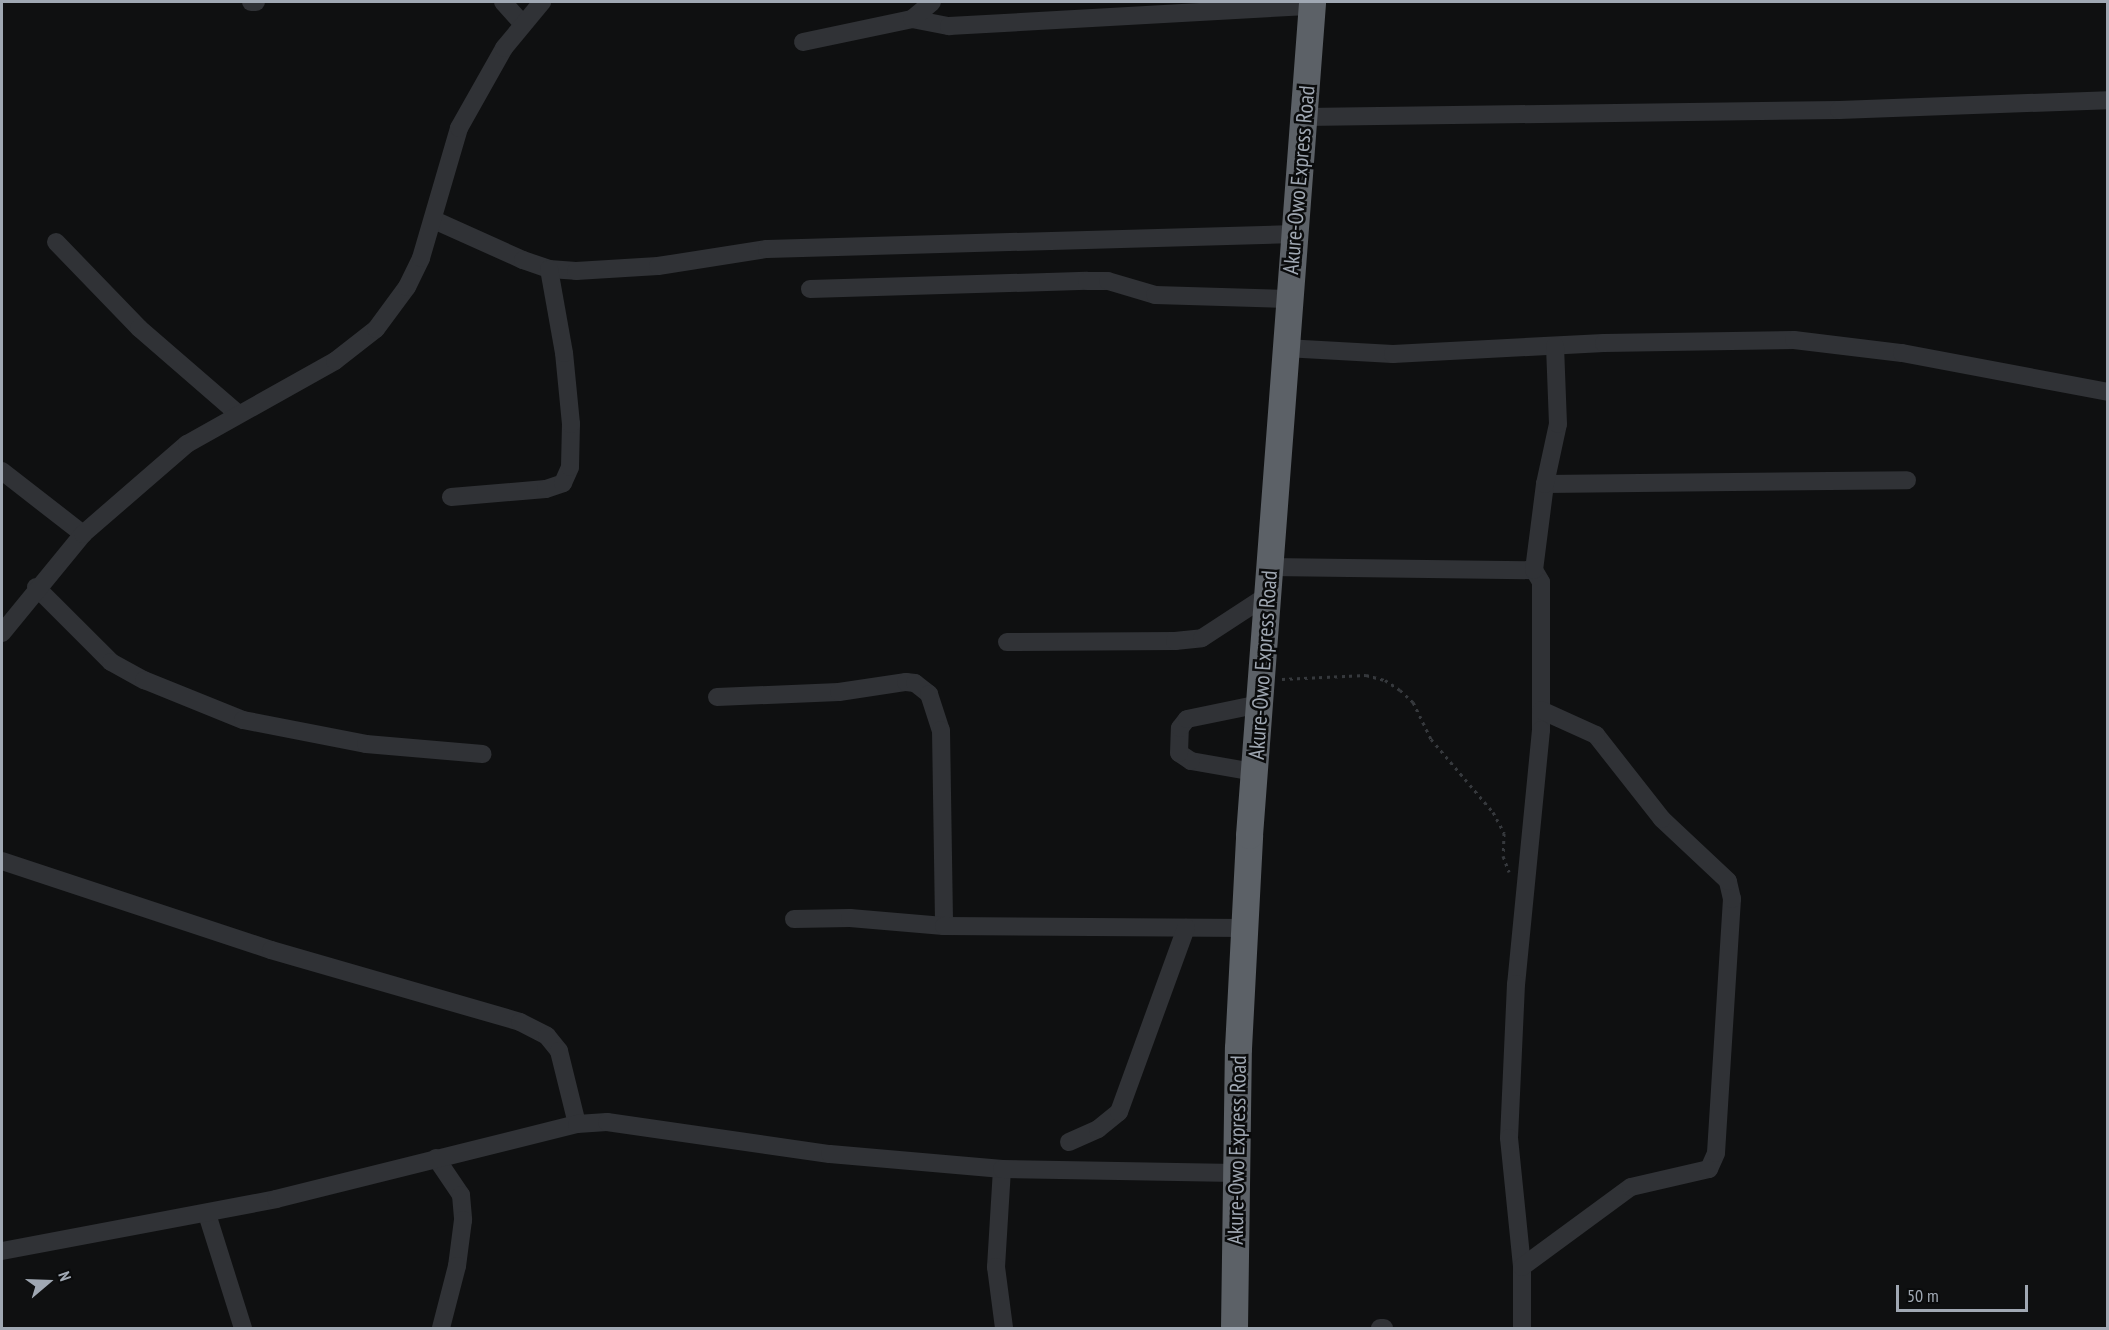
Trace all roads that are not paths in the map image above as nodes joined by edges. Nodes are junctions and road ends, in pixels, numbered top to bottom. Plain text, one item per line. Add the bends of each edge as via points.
1 (503, 2) edge
2 (542, 2) edge
3 (932, 2) edge
4 (1312, 4) edge
5 (912, 19) junction
6 (523, 24) junction
7 (803, 42) dead end
8 (2108, 100) edge
9 (1305, 117) junction
10 (435, 220) junction
11 (1294, 234) junction
12 (56, 242) dead end
13 (549, 269) junction
14 (810, 289) dead end
15 (1289, 299) junction
16 (1556, 346) junction
17 (1285, 348) junction
18 (2108, 392) edge
19 (237, 413) junction
20 (2, 471) edge
21 (1907, 480) dead end
22 (1545, 484) junction
23 (451, 497) dead end
24 (83, 534) junction
25 (1270, 567) junction
26 (1534, 570) junction
27 (36, 587) junction
28 (1268, 595) junction
29 (2, 633) edge
30 (1007, 642) dead end
31 (1262, 692) junction
32 (717, 697) dead end
33 (1541, 710) junction
34 (483, 754) dead end
35 (1254, 772) junction
36 (2, 861) edge
37 (794, 919) dead end
38 (944, 926) junction
39 (1186, 928) junction
40 (1245, 928) junction
41 (577, 1124) junction
42 (1069, 1142) dead end
43 (436, 1158) junction
44 (1002, 1169) junction
45 (1236, 1173) junction
46 (207, 1214) junction
47 (2, 1251) edge
48 (1522, 1267) junction
49 (1238, 1327) edge
50 (243, 1329) edge
51 (441, 1329) edge
52 (1004, 1329) edge
53 (1522, 1329) edge

1 - 6 street
2 - 6 street
3 - 5 street
4 - 5 street via 949,26
4 - 9 highway, Akure-Owo Express Road
5 - 7 street
6 - 10 street via 504,48 459,128
8 - 9 street via 1839,110
9 - 11 highway, Akure-Owo Express Road
10 - 13 street
10 - 19 street via 407,287 376,329 335,361
11 - 13 street via 767,249 657,266
11 - 15 highway, Akure-Owo Express Road
12 - 19 street via 139,328
13 - 23 street via 564,353 571,424 570,467 563,483 546,489
14 - 15 street via 1108,281 1155,295
15 - 17 highway, Akure-Owo Express Road
16 - 17 street via 1393,354
16 - 18 street via 1794,340 1902,353
16 - 22 street via 1558,424
17 - 25 highway, Akure-Owo Express Road
19 - 24 street via 187,444
20 - 24 street
21 - 22 street
22 - 26 street
24 - 27 street
25 - 26 street
25 - 28 highway, Akure-Owo Express Road
26 - 33 street via 1541,582
27 - 29 street
27 - 34 street via 111,662 144,681 243,720 366,744
28 - 30 street via 1202,638
28 - 31 highway, Akure-Owo Express Road
31 - 35 highway, Akure-Owo Express Road
31 - 35 street via 1187,719 1180,728 1179,753 1191,761
32 - 38 street via 838,692 906,682 915,683 929,694 941,730
33 - 48 street via 1516,984 1509,1138
33 - 48 street via 1596,735 1662,819 1728,881 1732,899 1716,1154 1709,1168 1631,1187
35 - 40 highway, Akure-Owo Express Road
36 - 41 street via 271,950 520,1022 547,1036 559,1051
37 - 38 street via 850,918
38 - 39 street
39 - 40 street
39 - 42 street via 1119,1112 1098,1129
40 - 45 highway, Akure-Owo Express Road
41 - 43 street
41 - 44 street via 607,1122 830,1154
43 - 46 street
43 - 51 street via 461,1195 463,1220 457,1266
44 - 45 street
44 - 52 street via 996,1267
45 - 49 highway, Akure-Owo Express Road
46 - 47 street
46 - 50 street
48 - 53 street

